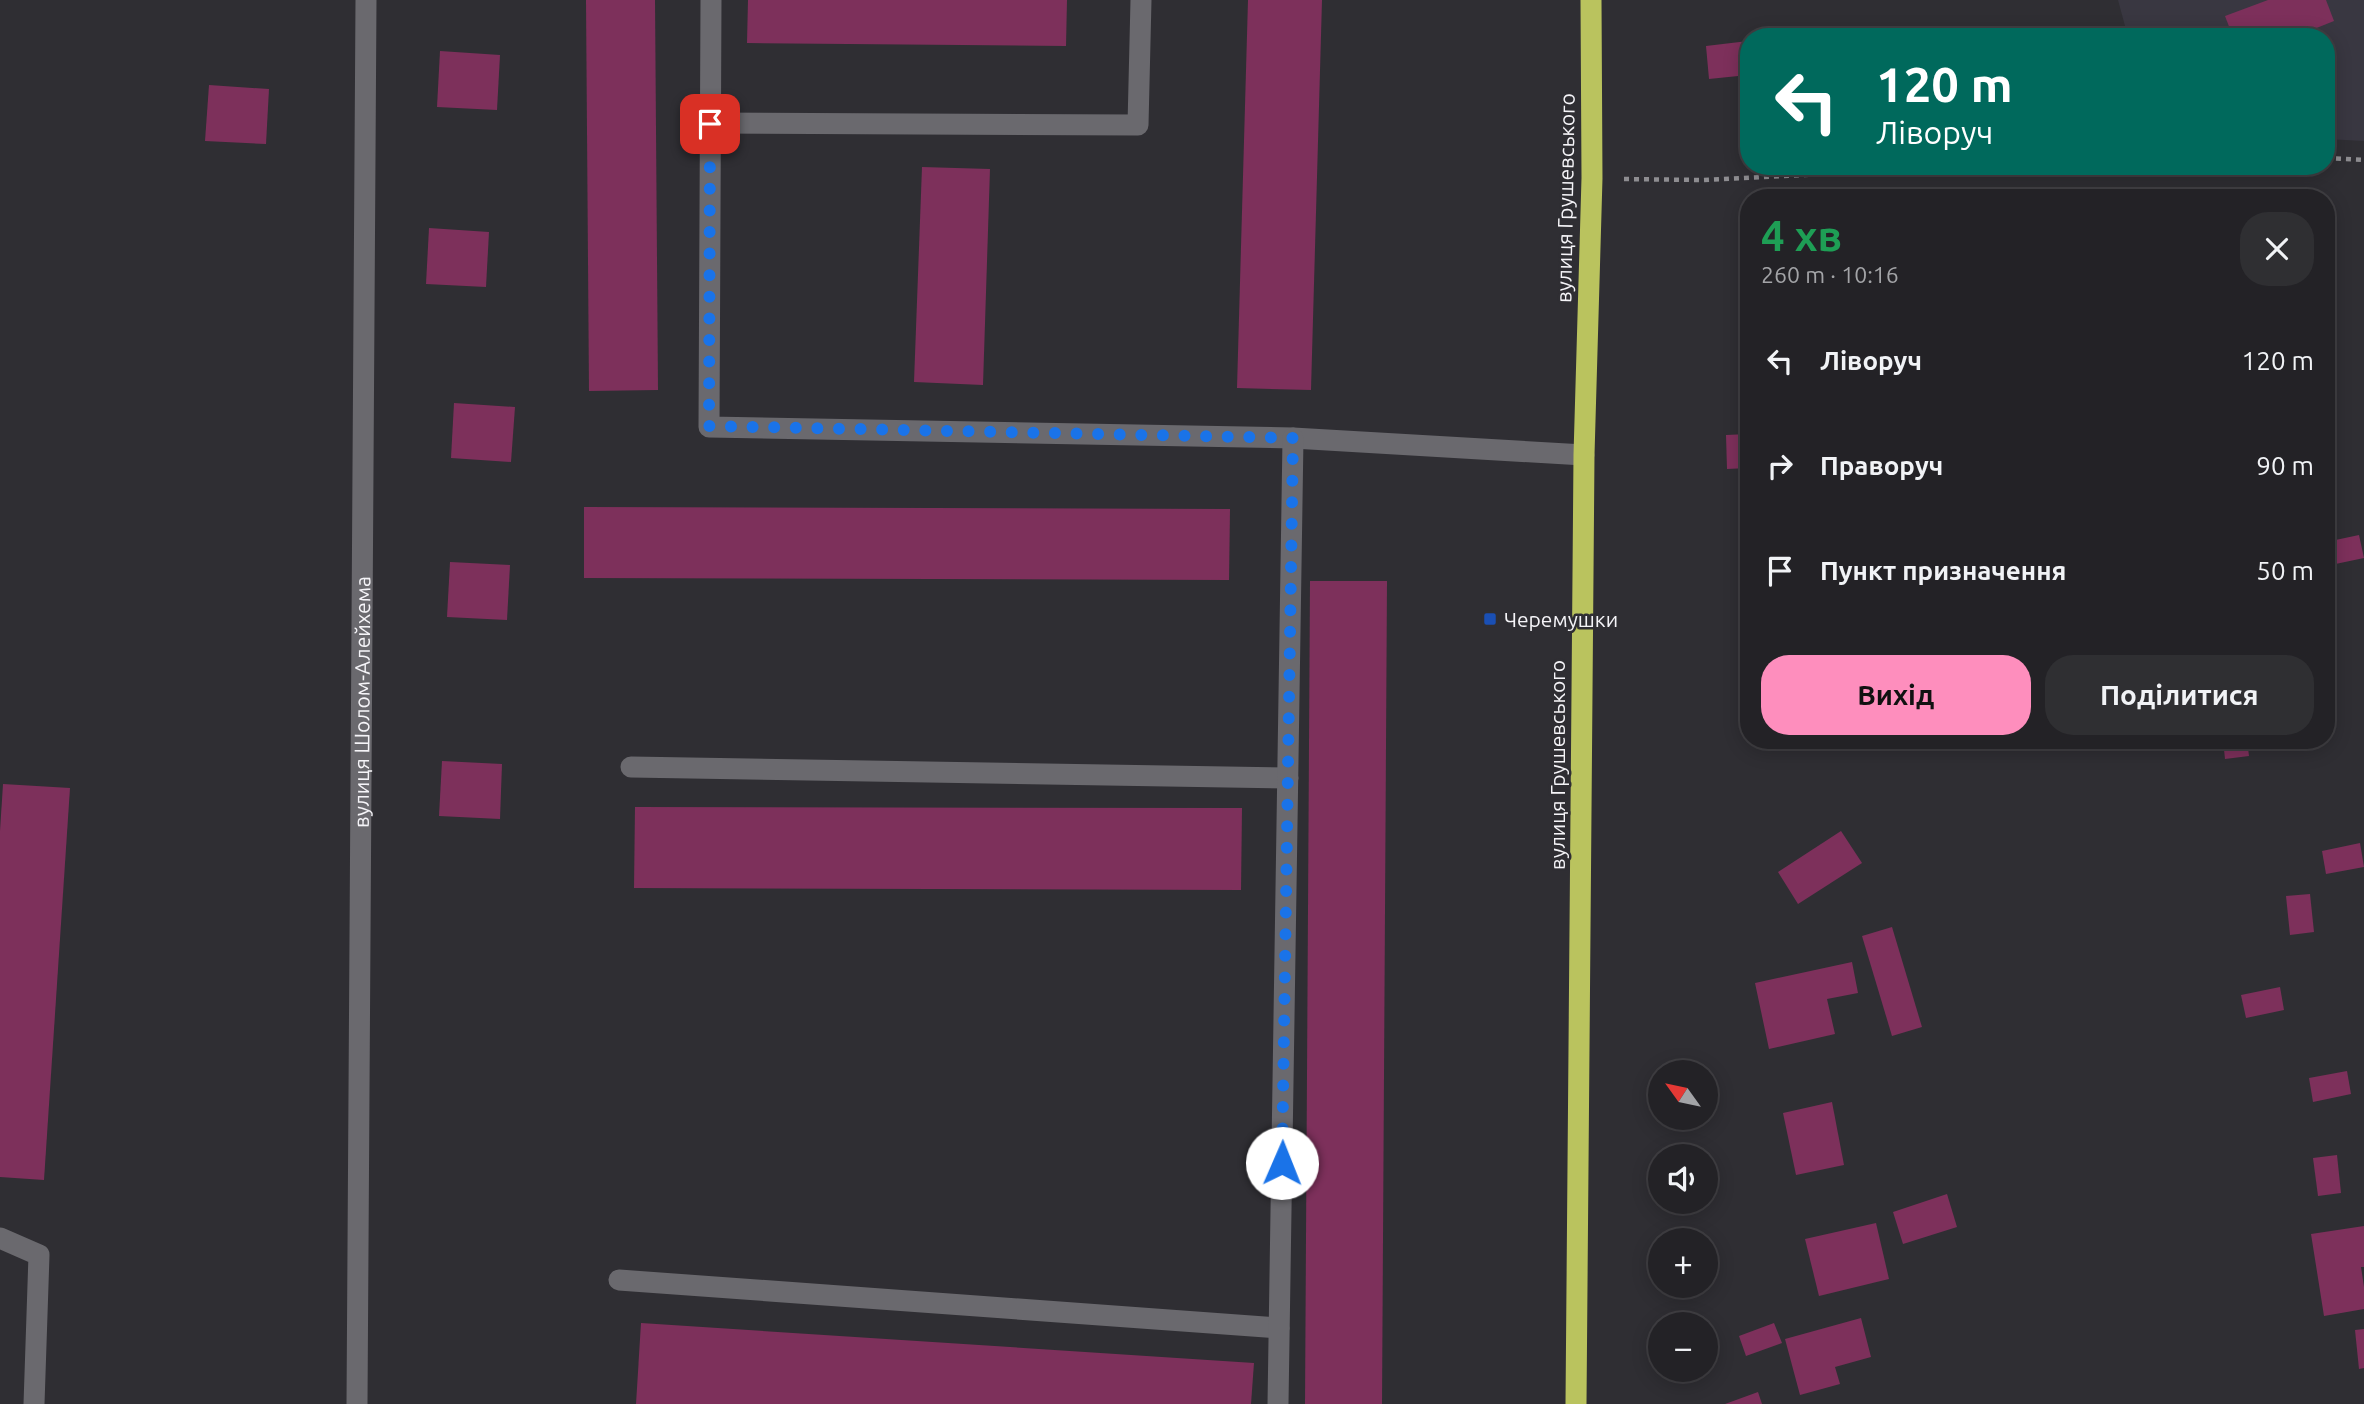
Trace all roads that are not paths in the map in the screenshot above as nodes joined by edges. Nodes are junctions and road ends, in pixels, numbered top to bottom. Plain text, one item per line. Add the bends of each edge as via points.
1 (366, 0) edge
2 (711, 0) edge
3 (1141, 0) edge
4 (1591, 0) edge
5 (710, 124) junction
6 (1293, 438) junction
7 (1584, 455) junction
8 (631, 767) dead end
9 (1288, 778) junction
10 (0, 1238) edge
11 (619, 1280) dead end
12 (1279, 1328) junction
13 (34, 1404) edge
14 (358, 1404) edge
15 (1278, 1404) edge
16 (1576, 1404) edge

1 - 14 street, вулиця Шолом-Алейхема
2 - 5 street
3 - 5 street via 1138,125
4 - 7 highway, вулиця Грушевського
5 - 6 street via 709,426
6 - 7 street
6 - 9 street
7 - 16 highway, вулиця Грушевського
8 - 9 street
9 - 12 street
10 - 13 street via 40,1255
11 - 12 street
12 - 15 street

